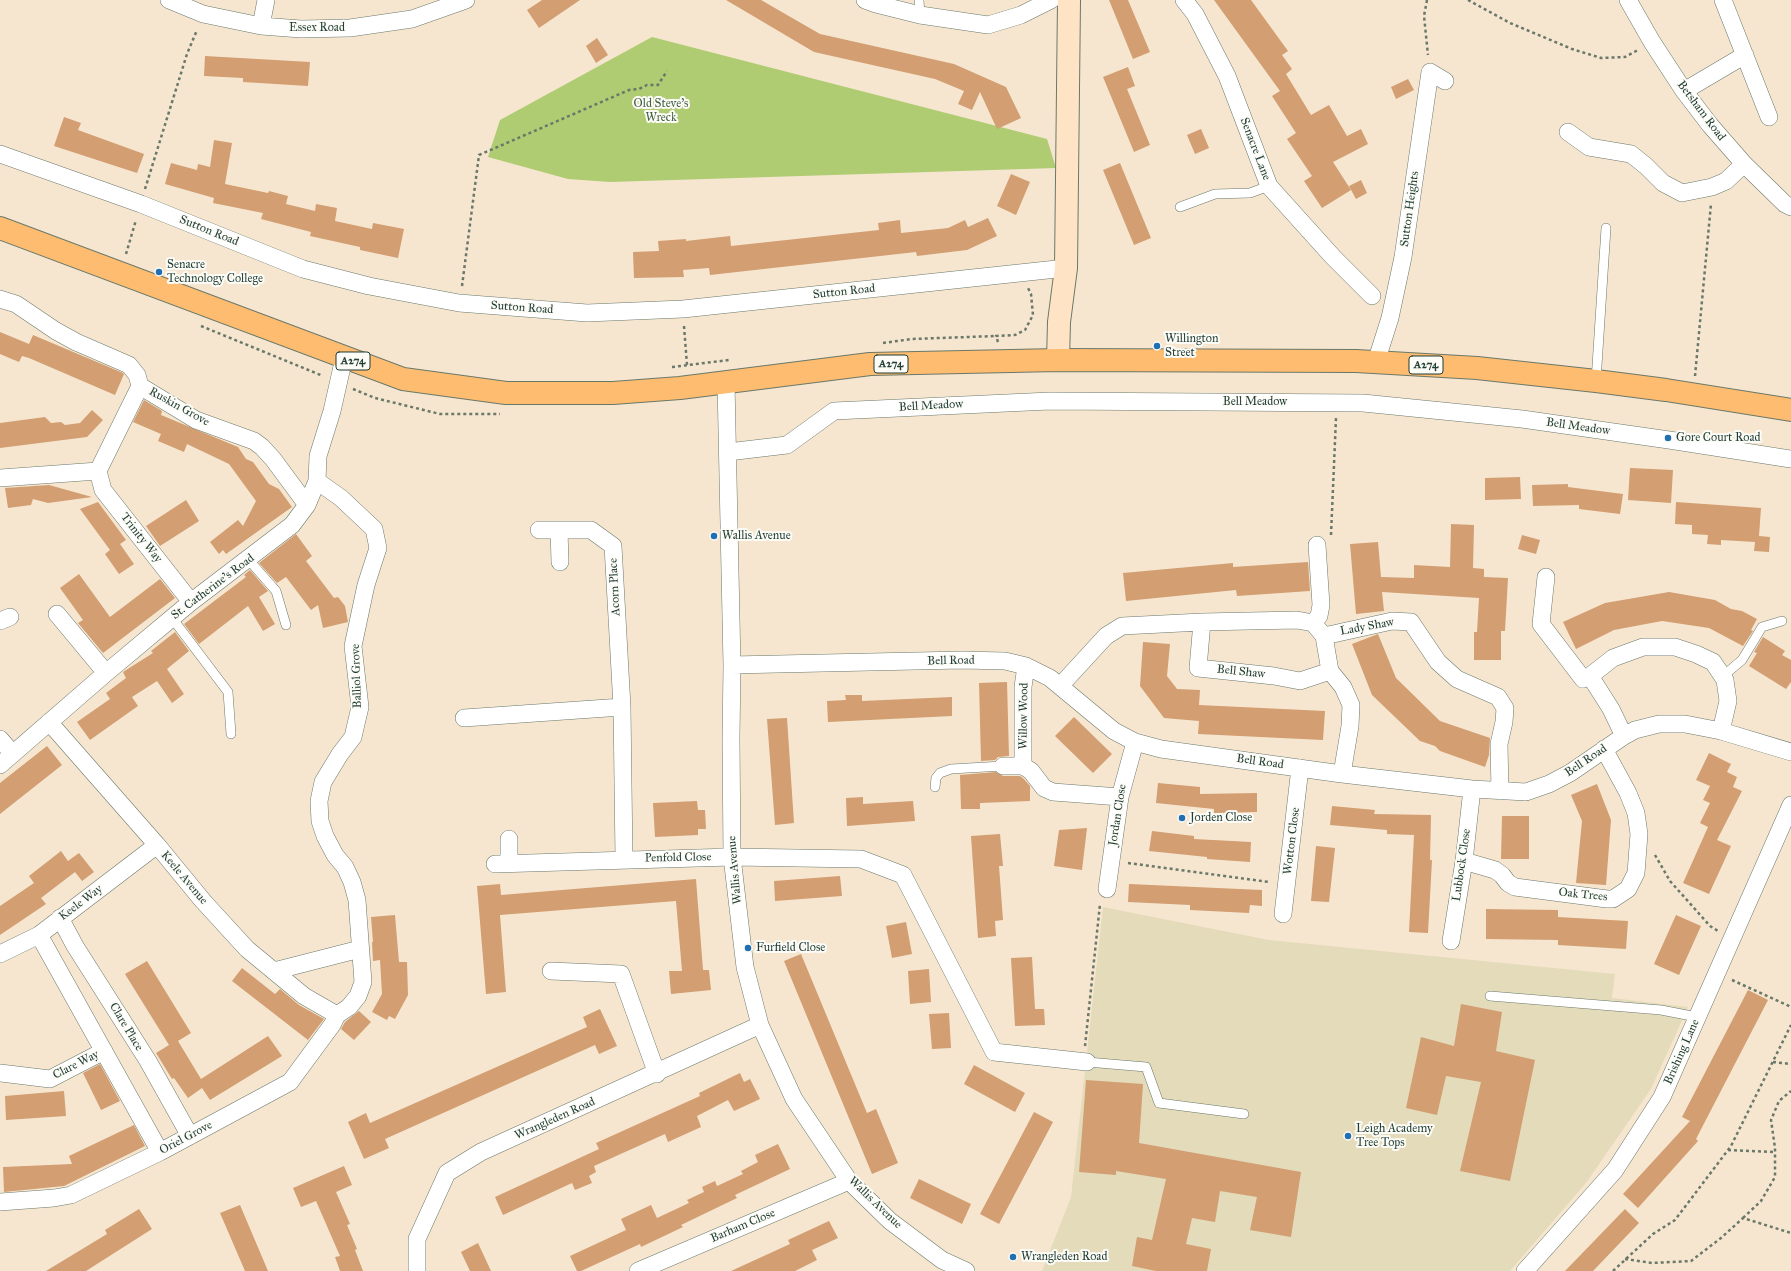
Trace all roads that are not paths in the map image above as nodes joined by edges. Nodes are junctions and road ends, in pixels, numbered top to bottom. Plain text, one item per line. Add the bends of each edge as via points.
1 (169, 0) edge
2 (266, 0) edge
3 (466, 0) edge
4 (865, 0) edge
5 (1051, 0) edge
6 (1069, 0) edge
7 (1184, 0) edge
8 (1628, 0) edge
9 (1723, 0) edge
10 (920, 8) edge
11 (261, 26) junction
12 (1745, 55) junction
13 (1445, 80) dead end
14 (1684, 92) junction
15 (1769, 117) dead end
16 (1568, 132) dead end
17 (0, 154) edge
18 (1744, 164) junction
19 (1269, 186) junction
20 (1180, 207) dead end
21 (1791, 208) edge
22 (0, 228) edge
23 (1606, 228) dead end
24 (1066, 268) junction
25 (1372, 296) dead end
26 (0, 299) edge
27 (344, 358) junction
28 (1058, 360) junction
29 (1376, 362) junction
30 (1596, 381) junction
31 (726, 383) junction
32 (140, 386) junction
33 (1791, 410) edge
34 (728, 452) junction
35 (1791, 457) edge
36 (98, 470) junction
37 (0, 478) edge
38 (317, 481) junction
39 (307, 505) junction
40 (539, 530) dead end
41 (559, 530) junction
42 (1317, 545) road end
43 (248, 559) junction
44 (560, 562) dead end
45 (1546, 577) dead end
46 (190, 602) junction
47 (57, 614) dead end
48 (172, 618) junction
49 (1782, 621) dead end
50 (1202, 622) junction
51 (286, 625) dead end
52 (1318, 629) junction
53 (732, 665) junction
54 (1026, 666) junction
55 (1330, 671) junction
56 (106, 673) junction
57 (1590, 676) junction
58 (1723, 676) junction
59 (1060, 686) junction
60 (622, 707) junction
61 (464, 718) dead end
62 (49, 722) junction
63 (1721, 731) junction
64 (231, 734) dead end
65 (1624, 736) junction
66 (0, 739) edge
67 (1135, 742) junction
68 (1604, 749) junction
69 (1791, 752) edge
70 (13, 754) junction
71 (0, 766) edge
72 (1003, 766) joint
73 (1023, 766) junction
74 (1300, 768) junction
75 (1342, 774) junction
76 (935, 787) dead end
77 (1472, 789) junction
78 (1500, 791) junction
79 (1120, 797) junction
80 (1791, 805) edge
81 (509, 839) dead end
82 (157, 845) junction
83 (732, 857) junction
84 (624, 859) junction
85 (1464, 861) junction
86 (1107, 889) road end
87 (1283, 914) dead end
88 (60, 918) junction
89 (40, 935) junction
90 (1451, 941) dead end
91 (360, 950) junction
92 (0, 954) edge
93 (274, 971) junction
94 (551, 971) dead end
95 (1490, 996) dead end
96 (337, 1015) junction
97 (1698, 1017) junction
98 (760, 1025) junction
99 (104, 1051) junction
100 (1082, 1062) joint
101 (0, 1073) edge
102 (657, 1074) junction
103 (1244, 1114) dead end
104 (190, 1136) junction
105 (160, 1152) junction
106 (849, 1181) junction
107 (0, 1202) edge
108 (939, 1266) edge
109 (417, 1271) edge
110 (638, 1271) edge
111 (966, 1271) edge
112 (1525, 1271) edge

1 - 11 street, Essex Road via 203,14
2 - 11 street
3 - 11 street, Essex Road via 412,19 350,28 301,29
4 - 10 street via 876,4
5 - 10 street via 1021,16 988,25
6 - 24 street
7 - 19 street, Senacre Lane via 1195,14 1227,76
8 - 14 street, Betsham Road
9 - 12 street
12 - 14 street
12 - 15 street
13 - 29 street, Sutton Heights via 1430,72 1403,257 1390,318
14 - 18 street, Betsham Road
16 - 18 street via 1589,147 1631,154 1663,183 1682,193 1712,187 1726,180
17 - 24 street, Sutton Road via 141,204 303,269 369,286 459,303 587,313 683,309
18 - 21 street, Betsham Road
19 - 20 lane via 1250,193 1216,194
19 - 25 street, Senacre Lane
22 - 27 main road, A274
23 - 30 lane
24 - 28 street via 1058,322
26 - 32 street, Ruskin Grove via 16,304 76,342 129,365 137,375
27 - 31 main road, A274 via 403,379 506,393 612,392
27 - 38 street, St. Catherine's Road via 318,456
28 - 29 main road, A274
28 - 31 main road, A274 via 870,364
29 - 30 main road, A274 via 1477,368
30 - 33 main road, A274
31 - 34 street, Wallis Avenue
32 - 36 street
32 - 39 street, Ruskin Grove via 196,420 254,441 273,459
34 - 35 street, Bell Meadow via 787,445 834,411 1050,401 1363,403 1522,419
34 - 53 street, Wallis Avenue
36 - 37 street
36 - 46 street, Trinity Way via 103,490
38 - 39 street, St. Catherine's Road
38 - 91 street, Balliol Grove via 341,498 374,529 378,548 366,585 353,646 360,707 353,737 323,782 319,801 320,821 325,836 352,882
39 - 43 street, St. Catherine's Road via 292,525
40 - 41 street, Acorn Place
41 - 44 street
41 - 60 street, Acorn Place via 591,530 613,546
42 - 52 street via 1321,605
43 - 46 street, St. Catherine's Road
43 - 51 lane via 276,591
45 - 57 street via 1541,624 1583,679
46 - 48 street, St. Catherine's Road
47 - 56 street
48 - 56 street, St. Catherine's Road
48 - 64 lane via 228,692
49 - 58 lane via 1762,627 1742,660
50 - 52 street via 1296,620
50 - 55 street, Bell Shaw via 1198,668 1300,681
50 - 59 street via 1122,626 1106,636
52 - 55 street
52 - 78 street, Lady Shaw via 1392,621 1411,622 1438,662 1457,679 1498,697 1505,708 1499,744
53 - 54 street, Bell Road via 962,660 1005,661
53 - 83 street, Wallis Avenue
54 - 59 street, Bell Road
54 - 73 street, Willow Wood via 1023,687
55 - 75 street via 1343,687 1351,705
56 - 62 street, St. Catherine's Road
57 - 58 street via 1613,658 1643,647 1675,647 1696,654 1713,662
57 - 65 street via 1611,709
58 - 63 street via 1728,701
59 - 67 street, Bell Road via 1114,731
60 - 61 street
60 - 84 street, Acorn Place
62 - 70 street, St. Catherine's Road
62 - 82 street, Keele Avenue
63 - 65 street, Bell Road via 1672,723 1647,727
63 - 69 street, Bell Road
65 - 68 street, Bell Road
66 - 70 street
67 - 74 street, Bell Road via 1162,749
67 - 79 street, Jordan Close
68 - 78 street, Bell Road via 1549,784 1526,792
68 - 85 street, Oak Trees via 1636,813 1639,838 1636,873 1628,889 1613,898 1515,887 1495,870
70 - 71 street, St. Catherine's Road
72 - 73 street, Willow Wood
72 - 76 lane via 951,769 940,773 936,778
73 - 79 street, Willow Wood via 1031,771 1044,788 1053,792
74 - 75 street, Bell Road
74 - 87 street, Wotton Close
75 - 77 street, Bell Road
77 - 78 street, Bell Road
77 - 85 street, Lubbock Close
79 - 86 street, Jordan Close
80 - 97 street, Brishing Lane
81 - 84 street, Penfold Close via 502,863
82 - 88 street, Keele Way
82 - 93 street, Keele Avenue via 246,949
83 - 84 street, Penfold Close
83 - 98 street, Wallis Avenue via 745,967
83 - 100 street via 861,859 903,874 994,1052
85 - 90 street, Lubbock Close
88 - 89 street, Keele Way
88 - 104 street, Clare Place via 148,1061
89 - 92 street, Keele Way
89 - 99 street
91 - 93 street
91 - 96 street, Balliol Grove via 363,982 358,996 349,1007
93 - 96 street, Keele Avenue via 304,996
94 - 102 street via 621,974
95 - 97 lane via 1662,1010
96 - 104 street, Oriel Grove via 290,1082
97 - 112 street, Brishing Lane via 1662,1096 1615,1170
98 - 102 street, Wrangleden Road
98 - 106 street, Wallis Avenue via 794,1099
99 - 101 street, Clare Way via 50,1079
99 - 105 street
100 - 103 lane via 1146,1067 1159,1103
102 - 109 street, Wrangleden Road via 482,1152 446,1174 417,1239
104 - 105 street, Oriel Grove
105 - 107 street, Oriel Grove via 71,1195
106 - 108 street, Wallis Avenue
106 - 110 street, Barham Close
108 - 111 street, Wallis Avenue

